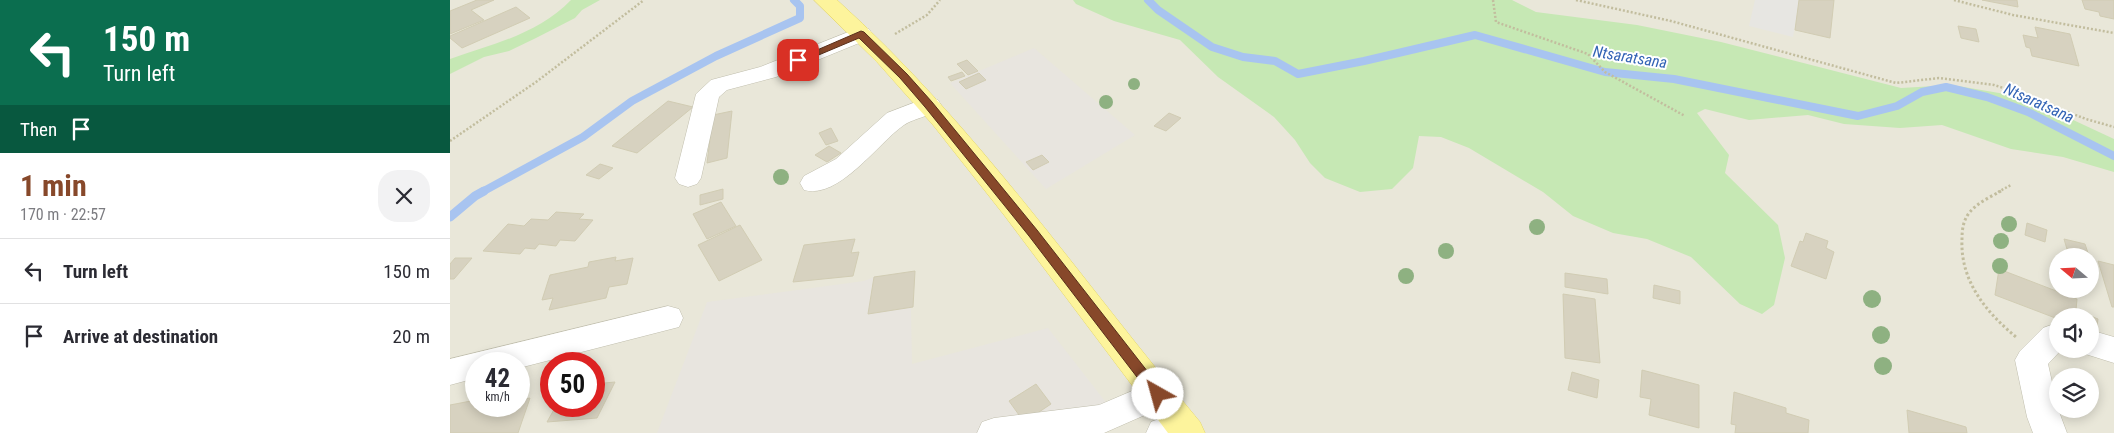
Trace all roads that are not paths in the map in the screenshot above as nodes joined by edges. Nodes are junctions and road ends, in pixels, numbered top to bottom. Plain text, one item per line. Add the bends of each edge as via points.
1 (825, 0) edge
2 (867, 40) junction
3 (929, 104) junction
4 (688, 178) dead end
5 (813, 183) dead end
6 (668, 318) dead end
7 (2048, 346) edge
8 (2099, 346) edge
9 (2114, 350) edge
10 (530, 352) edge
11 (465, 368) edge
12 (450, 372) edge
13 (1158, 394) junction
14 (1178, 430) edge
15 (994, 433) edge
16 (2050, 433) edge

1 - 2 main road
2 - 3 main road
2 - 4 street via 718,85 708,94
3 - 5 street via 896,119 845,165
3 - 13 main road
6 - 10 street
7 - 16 street via 2031,360
8 - 9 street
11 - 12 street
13 - 14 main road
13 - 15 street via 1102,419

